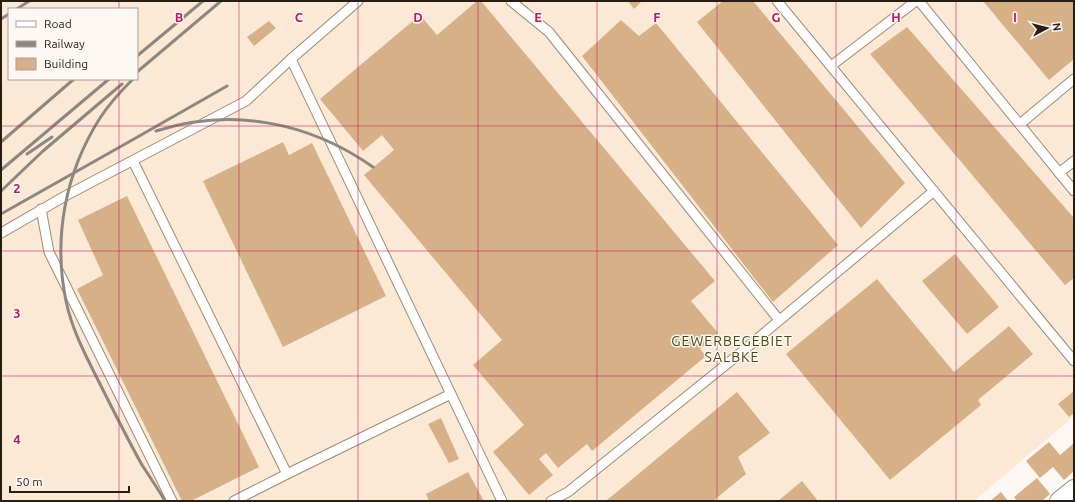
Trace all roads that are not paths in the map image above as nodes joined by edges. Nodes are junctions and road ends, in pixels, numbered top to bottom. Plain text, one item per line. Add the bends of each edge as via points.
1 (358, 1) edge
2 (511, 1) edge
3 (777, 1) edge
4 (916, 1) edge
5 (919, 1) edge
6 (291, 59) junction
7 (831, 66) junction
8 (1074, 79) edge
9 (1020, 124) junction
10 (133, 161) junction
11 (1074, 161) edge
12 (1060, 173) junction
13 (1074, 190) edge
14 (934, 191) junction
15 (41, 209) junction
16 (1, 233) edge
17 (779, 320) junction
18 (1074, 361) edge
19 (450, 394) junction
20 (287, 474) junction
21 (1074, 489) edge
22 (172, 501) edge
23 (234, 501) edge
24 (502, 501) edge
25 (551, 501) edge
26 (1059, 501) edge

1 - 6 lane
2 - 17 lane via 549,32
3 - 7 lane
4 - 7 lane
5 - 9 lane
6 - 10 lane via 246,102
6 - 19 lane
7 - 14 lane
8 - 9 lane
9 - 12 lane
10 - 15 lane
10 - 20 lane
11 - 12 lane
12 - 13 lane
14 - 17 lane
14 - 18 lane
15 - 16 lane
15 - 22 lane via 49,252
17 - 25 lane via 568,492
19 - 20 lane
19 - 24 lane
20 - 23 lane
21 - 26 street

